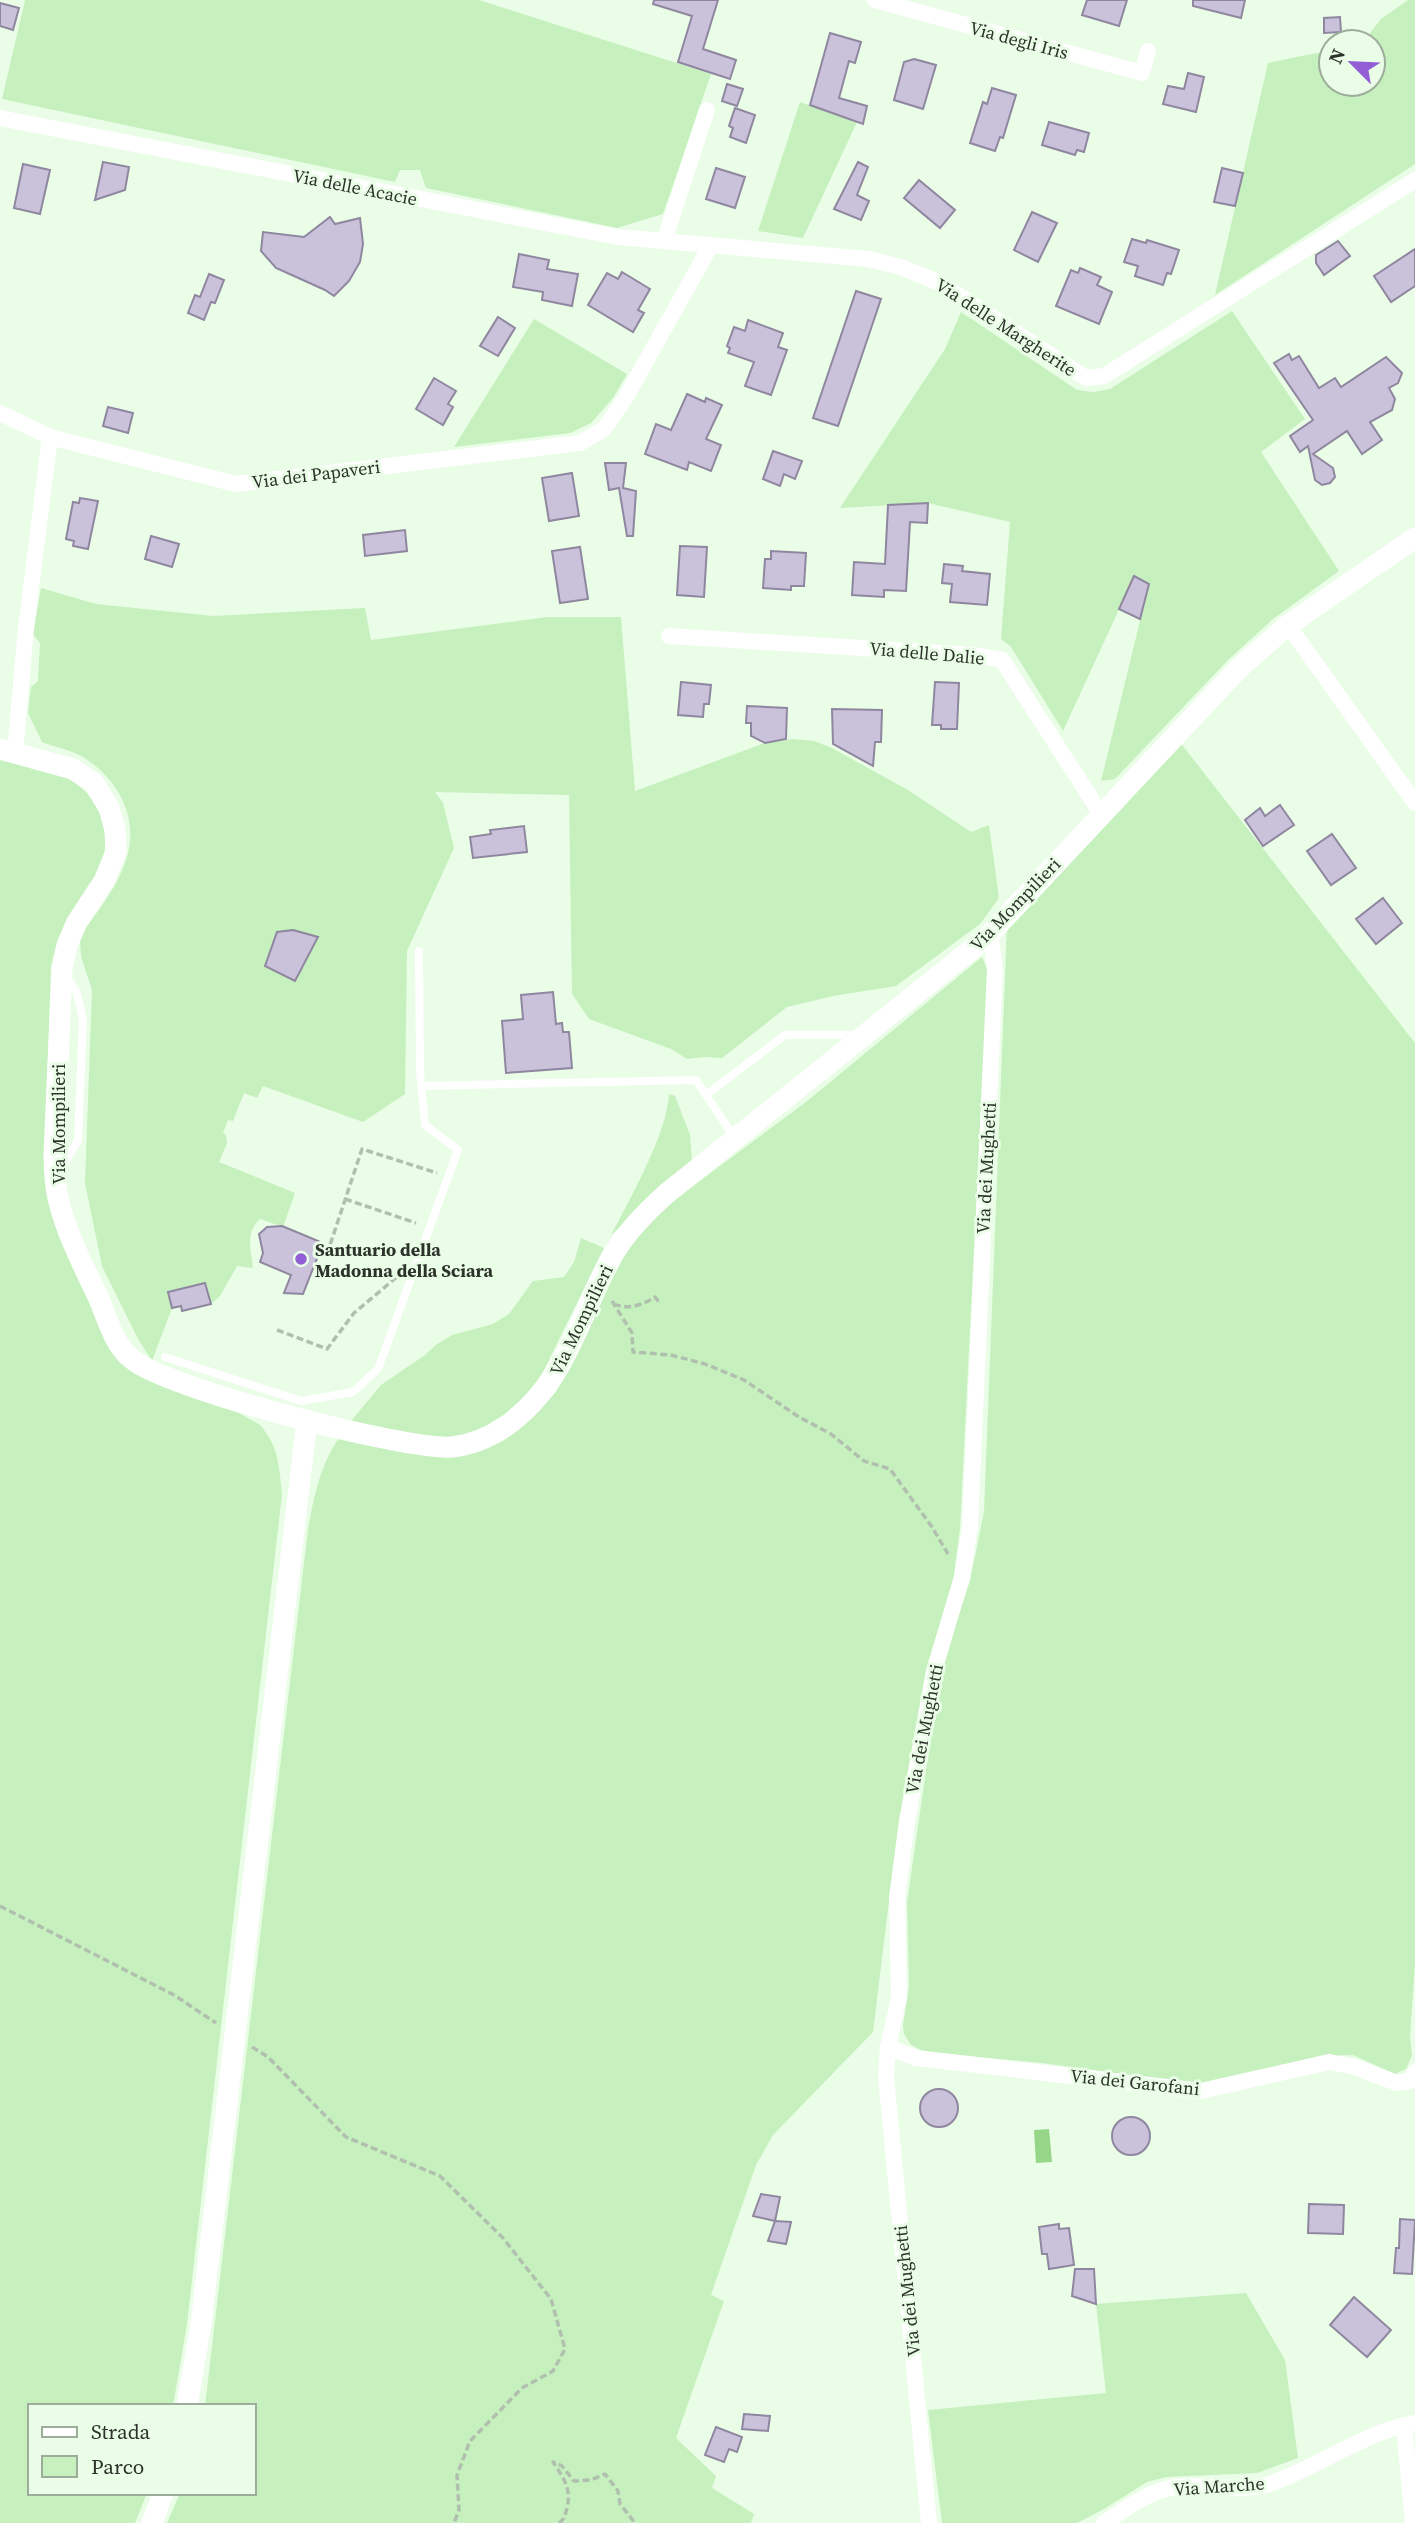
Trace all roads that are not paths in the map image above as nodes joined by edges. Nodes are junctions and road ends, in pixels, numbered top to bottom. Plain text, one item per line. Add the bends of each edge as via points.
1 (875, 0) edge
2 (1148, 51) dead end
3 (707, 110) dead end
4 (0, 118) edge
5 (1415, 180) edge
6 (664, 241) junction
7 (711, 245) junction
8 (0, 413) edge
9 (50, 437) junction
10 (1415, 538) edge
11 (1288, 625) junction
12 (669, 636) dead end
13 (7, 751) edge
14 (1415, 803) edge
15 (1101, 814) junction
16 (987, 937) junction
17 (419, 951) dead end
18 (866, 1035) junction
19 (421, 1086) junction
20 (706, 1095) junction
21 (736, 1140) junction
22 (165, 1357) dead end
23 (307, 1420) junction
24 (888, 2047) junction
25 (1415, 2072) edge
26 (187, 2404) edge
27 (1409, 2424) edge
28 (162, 2495) edge
29 (152, 2523) edge
30 (929, 2523) edge
31 (1104, 2523) edge
32 (1413, 2523) edge

1 - 2 street, Via degli Iris via 1142,73
3 - 6 street
4 - 6 street, Via delle Acacie via 618,237
5 - 7 street, Via delle Margherite via 1104,376 1086,378 940,283 901,267
6 - 7 street, Via delle Acacie
7 - 9 street, Via dei Papaveri via 626,397 604,429 580,443 236,484
8 - 9 street, Via dei Papaveri
9 - 13 street
10 - 11 street, Via Mompilieri
11 - 14 street
11 - 15 street, Via Mompilieri via 1239,667
12 - 15 street, Via delle Dalie via 1002,660
13 - 23 street, Via Mompilieri via 73,769 94,783 115,830 116,852 104,881 66,945 54,1154 55,1181 69,1233 118,1343 151,1371
15 - 16 street, Via Mompilieri
16 - 18 street, Via Mompilieri
16 - 24 street, Via dei Mughetti via 995,970 970,1526 962,1577 934,1671 907,1821 897,1897 899,1997
17 - 19 lane
18 - 20 lane via 785,1035
18 - 21 street, Via Mompilieri
19 - 20 lane via 696,1080
19 - 22 lane via 425,1125 458,1150 378,1369 353,1392 301,1401
20 - 21 lane
21 - 23 street, Via Mompilieri via 639,1219 619,1245 551,1383 520,1415 487,1437 452,1447 431,1447
23 - 26 street via 201,2324
24 - 25 street, Via dei Garofani via 916,2058 1201,2091 1329,2062 1397,2083 1411,2081
24 - 30 street, Via dei Mughetti via 886,2077
27 - 31 street, Via Marche via 1372,2435 1271,2483 1251,2488 1161,2490
27 - 32 street
28 - 29 street

